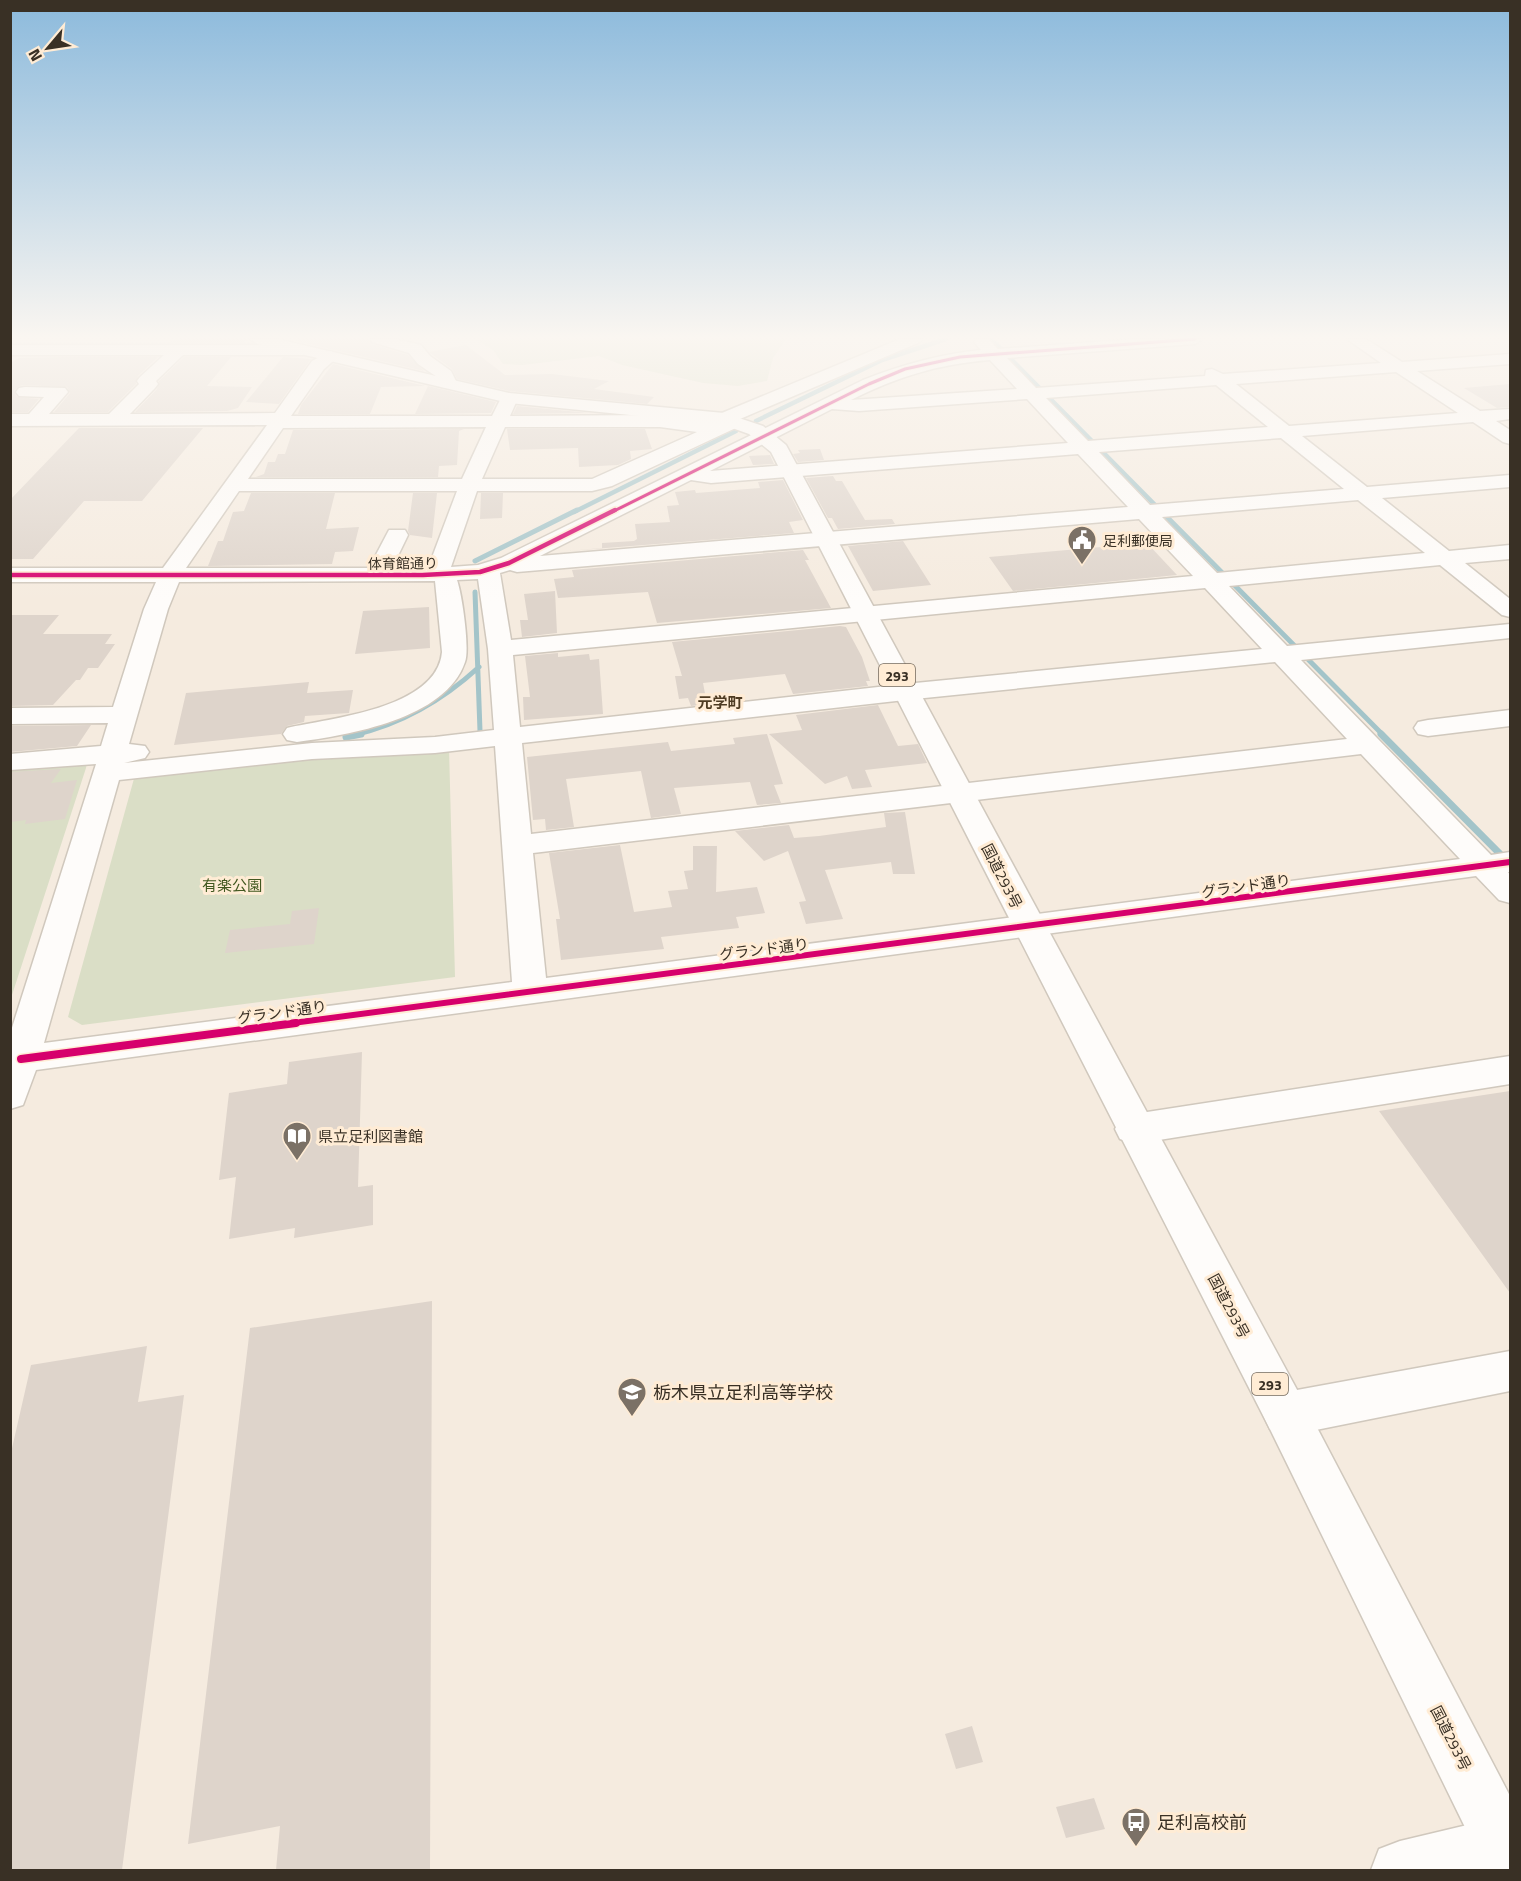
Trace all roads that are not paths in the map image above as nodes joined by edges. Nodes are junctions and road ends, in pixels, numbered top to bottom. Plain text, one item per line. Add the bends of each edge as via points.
1 (275, 427) edge
2 (495, 427) edge
3 (717, 427) edge
4 (745, 427) edge
5 (780, 427) edge
6 (1064, 427) edge
7 (1278, 427) edge
8 (1341, 427) edge
9 (1492, 427) edge
10 (1283, 431) junction
11 (763, 435) junction
12 (1510, 438) edge
13 (1084, 448) junction
14 (792, 471) junction
15 (689, 474) junction
16 (1510, 482) edge
17 (232, 485) junction
18 (469, 486) junction
19 (1363, 494) junction
20 (1145, 513) junction
21 (397, 535) dead end
22 (828, 541) junction
23 (1510, 552) edge
24 (1444, 558) junction
25 (499, 567) junction
26 (444, 574) junction
27 (170, 575) junction
28 (377, 575) junction
29 (10, 576) edge
30 (1212, 581) junction
31 (1510, 610) edge
32 (866, 614) junction
33 (1510, 631) edge
34 (500, 649) junction
35 (1281, 655) junction
36 (905, 693) junction
37 (125, 715) junction
38 (10, 716) edge
39 (1510, 718) edge
40 (1428, 728) dead end
41 (507, 736) junction
42 (1367, 745) junction
43 (10, 762) edge
44 (111, 763) junction
45 (959, 793) junction
46 (518, 845) junction
47 (1498, 864) edge
48 (1510, 893) edge
49 (1029, 926) junction
50 (530, 991) junction
51 (21, 1059) junction
52 (1510, 1070) edge
53 (10, 1095) edge
54 (1134, 1129) junction
55 (1510, 1371) edge
56 (1286, 1414) junction
57 (1509, 1848) edge
58 (1400, 1870) edge

1 - 17 main road
2 - 18 main road
3 - 18 main road via 605,482
4 - 11 main road, 国道293号 / 293
5 - 11 main road, 体育館通り
6 - 13 main road
7 - 10 main road
8 - 10 main road
9 - 12 main road
10 - 13 main road
10 - 19 main road
11 - 14 main road, 国道293号 / 293 via 779,449
11 - 15 main road, 体育館通り
13 - 14 main road
13 - 20 main road
14 - 15 main road via 711,477
14 - 22 main road, 国道293号 / 293
15 - 25 main road, 体育館通り
16 - 19 main road
17 - 18 main road
17 - 27 main road
18 - 26 main road via 439,568
19 - 20 main road
19 - 24 main road
20 - 22 main road
20 - 30 main road
21 - 28 main road
22 - 25 main road
22 - 32 main road, 国道293号 / 293
23 - 24 main road
24 - 30 main road
24 - 31 main road
25 - 26 main road, 体育館通り
25 - 34 main road
26 - 28 main road, 体育館通り
26 - 44 main road via 454,640 453,662 443,677 413,703 371,719 306,733
27 - 28 main road, 体育館通り
27 - 29 main road, 体育館通り
27 - 37 main road
30 - 32 main road
30 - 35 main road
32 - 34 main road
32 - 36 main road, 国道293号 / 293
33 - 35 main road
34 - 41 main road
35 - 36 main road
35 - 42 main road
36 - 41 main road
36 - 45 main road, 国道293号 / 293
37 - 38 main road
37 - 44 main road
39 - 40 main road
41 - 44 main road via 435,744
41 - 46 main road
42 - 45 main road
42 - 47 main road
43 - 44 main road
44 - 51 main road
45 - 46 main road
45 - 49 main road, 国道293号 / 293
46 - 50 main road
47 - 48 main road
47 - 49 main road, グランド通り
49 - 50 main road, グランド通り
49 - 54 main road, 国道293号 / 293
50 - 51 main road, グランド通り
51 - 53 main road
52 - 54 main road
54 - 56 main road, 国道293号 / 293
55 - 56 main road
56 - 57 main road, 国道293号 / 293
57 - 58 main road

